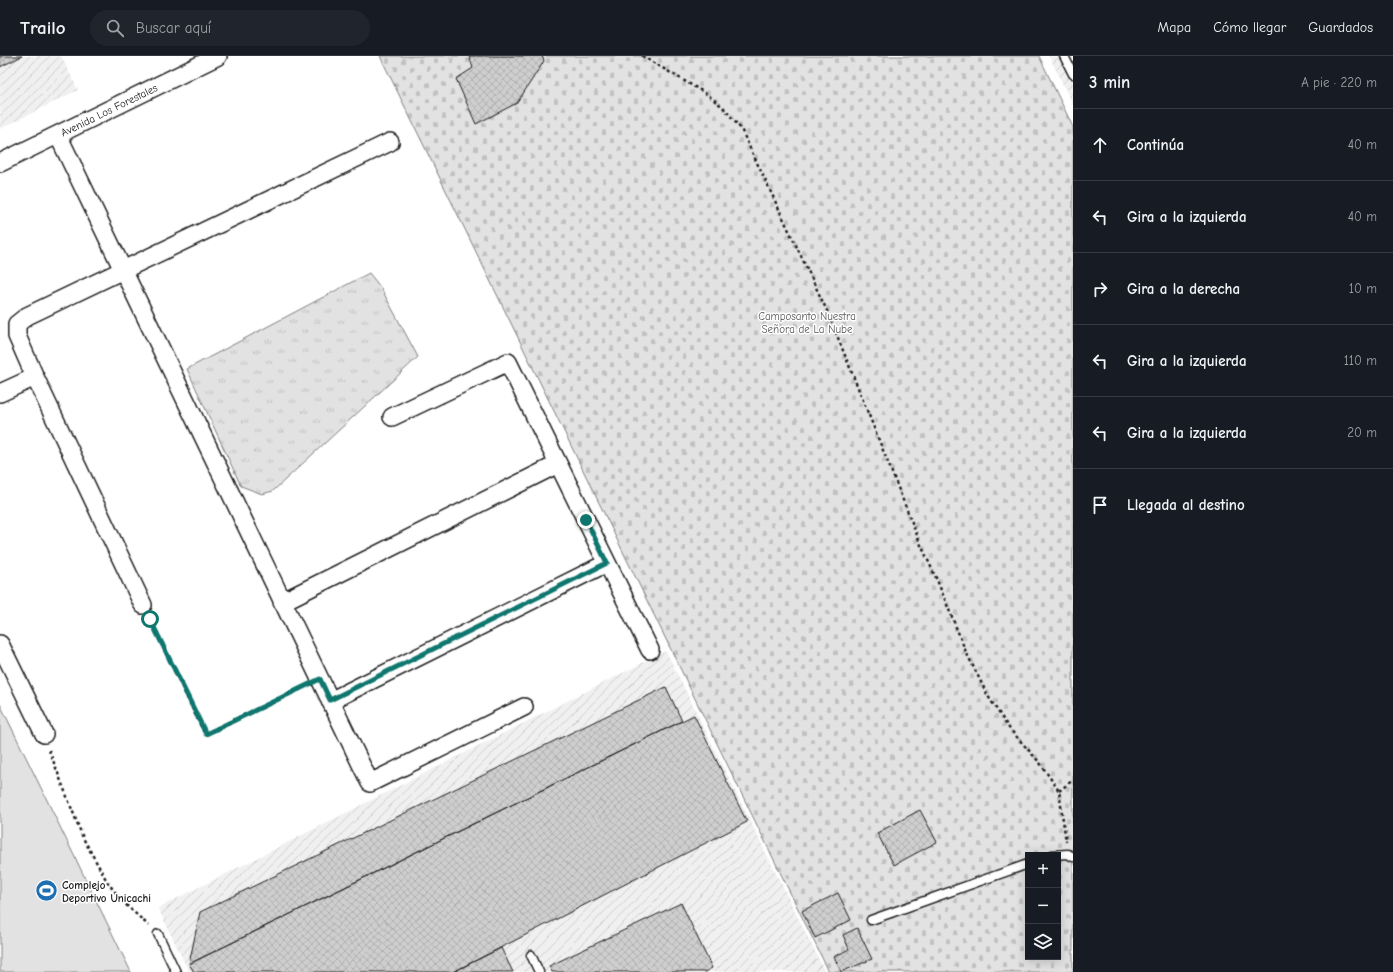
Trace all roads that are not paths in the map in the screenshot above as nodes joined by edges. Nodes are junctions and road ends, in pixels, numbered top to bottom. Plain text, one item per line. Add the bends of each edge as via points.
1 (218, 56) edge
2 (1064, 56) edge
3 (1073, 74) edge
4 (58, 135) junction
5 (390, 142) dead end
6 (0, 163) edge
7 (122, 270) junction
8 (35, 377) junction
9 (0, 393) edge
10 (392, 417) dead end
11 (558, 464) junction
12 (607, 563) junction
13 (282, 602) junction
14 (143, 604) road end
15 (0, 644) edge
16 (650, 650) dead end
17 (330, 700) junction
18 (524, 707) dead end
19 (44, 734) road end
20 (1025, 865) edge
21 (871, 920) dead end
22 (158, 934) road end
23 (531, 956) dead end
24 (176, 972) edge
25 (539, 972) edge

1 - 4 street, Avenida Los Forestales
2 - 3 lane
4 - 6 street, Avenida Los Forestales
4 - 7 street
5 - 7 street
7 - 8 street via 27,316 18,324 17,336
7 - 13 street
8 - 9 street
8 - 14 street
10 - 11 street via 508,362
11 - 12 street
11 - 13 street
12 - 16 street
12 - 17 street
13 - 17 street
15 - 19 street
17 - 18 street via 370,783
20 - 21 lane
22 - 24 lane
23 - 25 lane

